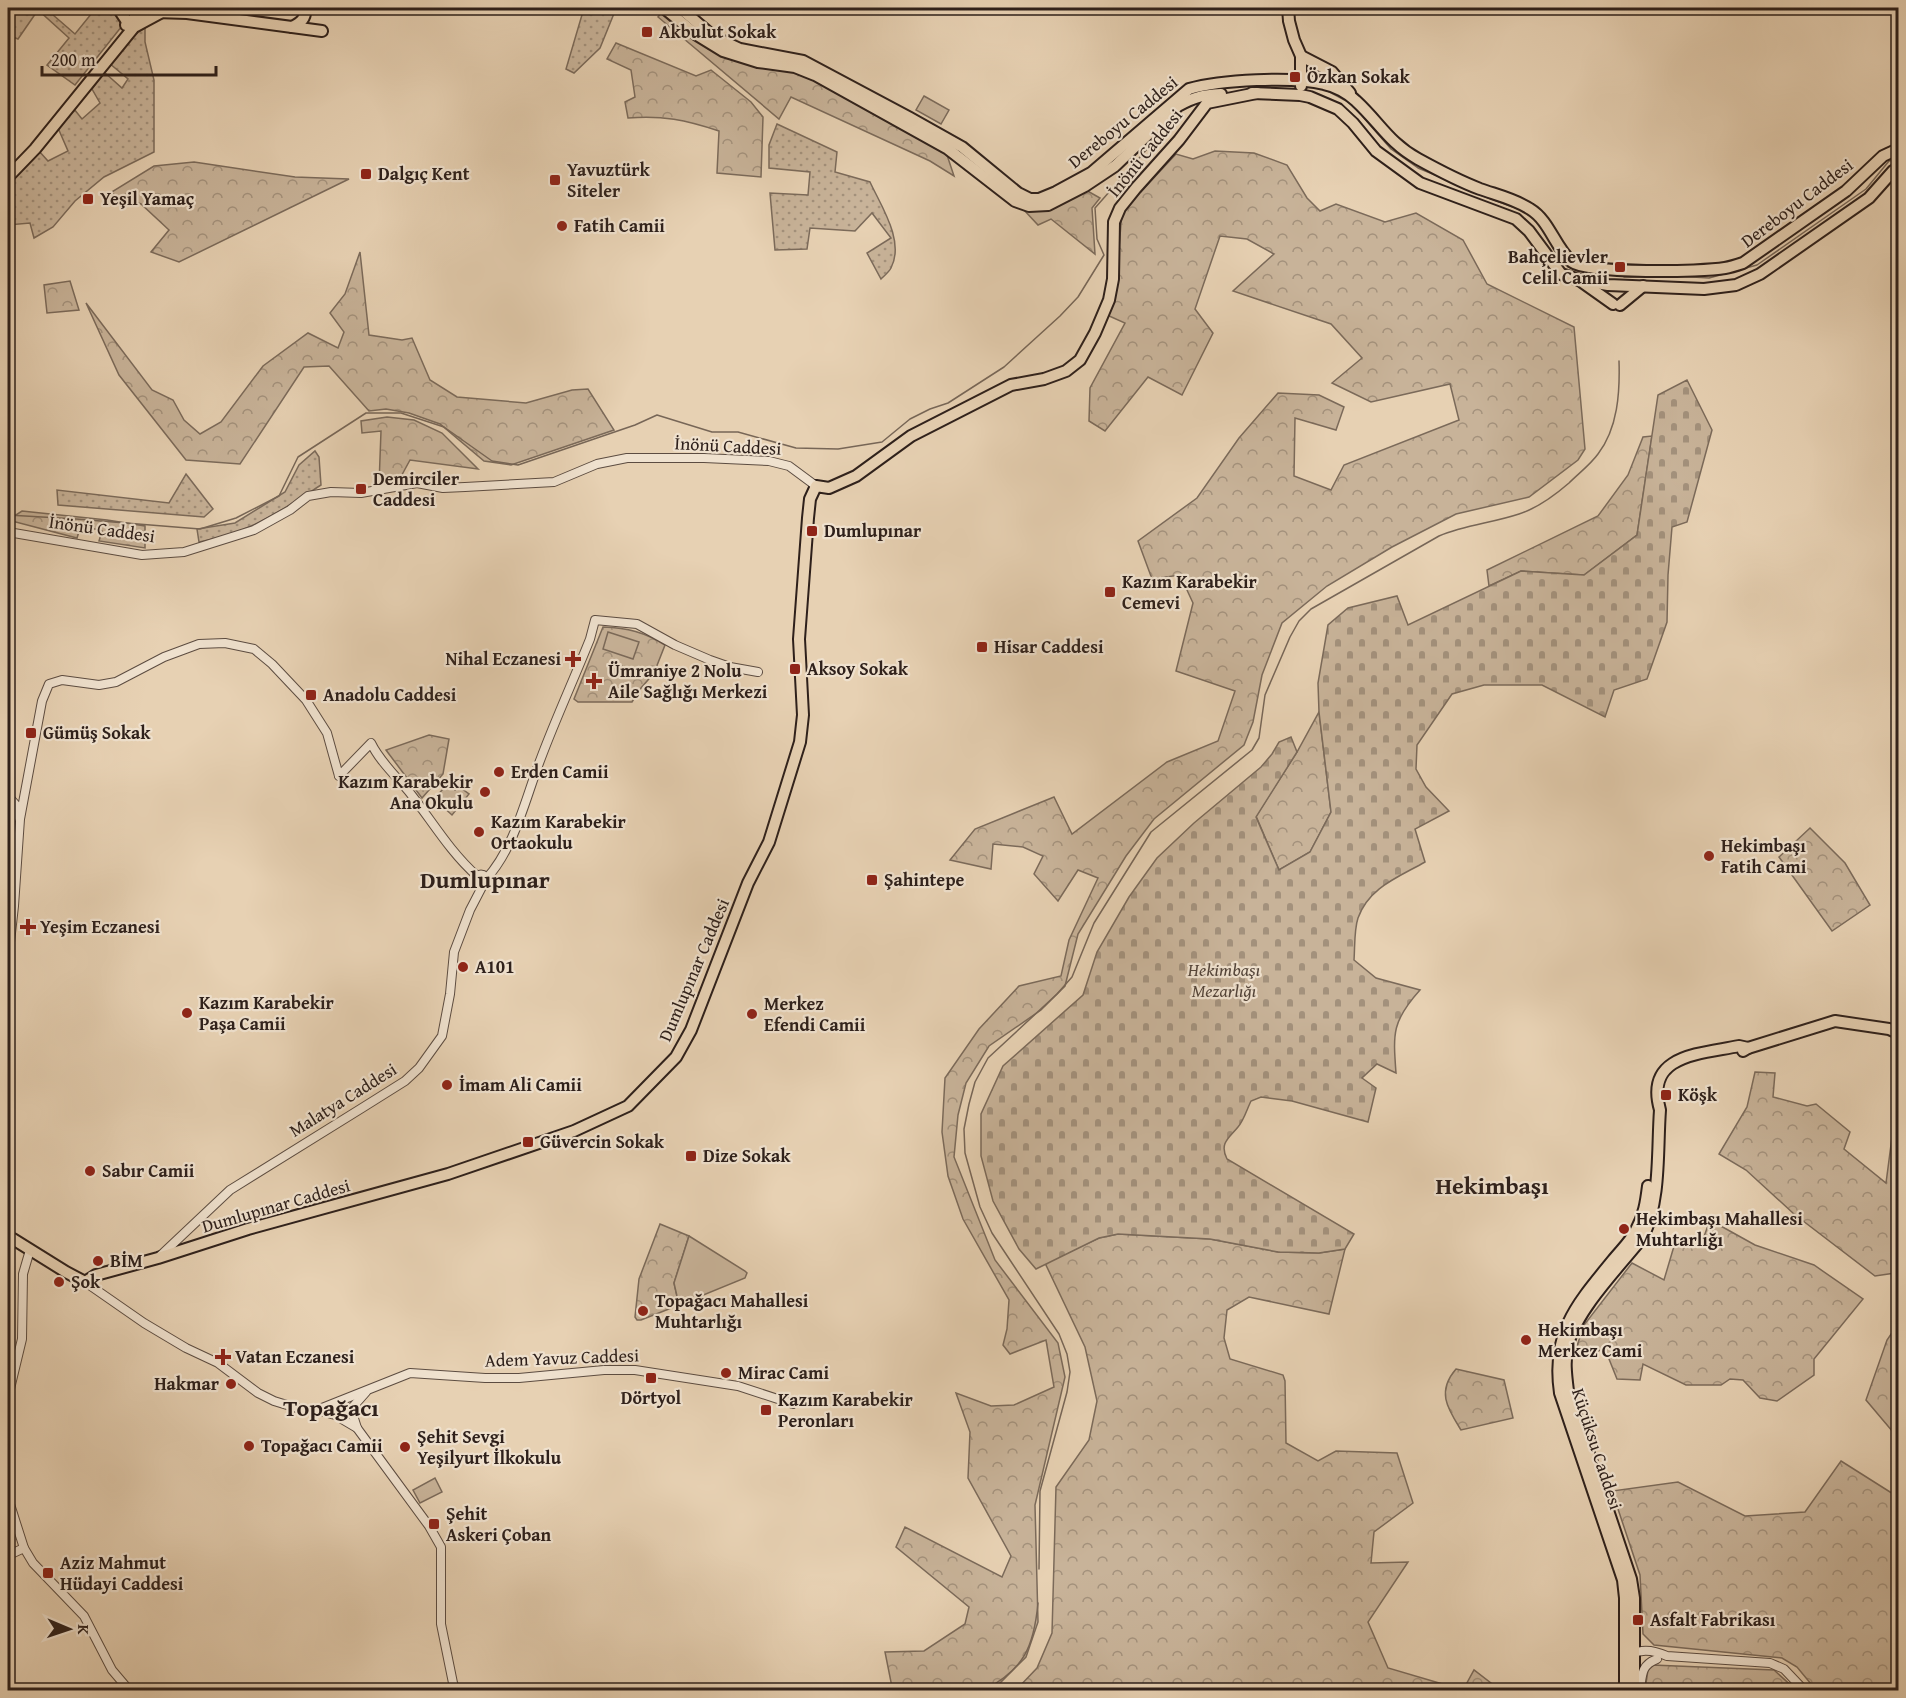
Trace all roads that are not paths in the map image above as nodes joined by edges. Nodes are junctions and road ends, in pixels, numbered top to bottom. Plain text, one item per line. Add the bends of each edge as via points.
1 (118, 8) edge
2 (664, 8) edge
3 (680, 8) edge
4 (1288, 8) edge
5 (158, 10) edge
6 (306, 12) edge
7 (128, 23) junction
8 (292, 27) junction
9 (1301, 56) junction
10 (1313, 62) junction
11 (1302, 80) junction
12 (1314, 82) junction
13 (1211, 84) junction
14 (1257, 93) junction
15 (1201, 95) junction
16 (1305, 96) junction
17 (1355, 100) junction
18 (1179, 106) junction
19 (1190, 117) junction
20 (1179, 140) junction
21 (1899, 148) edge
22 (1899, 168) edge
23 (8, 169) edge
24 (8, 177) edge
25 (1615, 269) junction
26 (1579, 280) junction
27 (1614, 285) junction
28 (1643, 286) junction
29 (816, 486) junction
30 (8, 532) edge
31 (758, 672) dead end
32 (8, 796) edge
33 (20, 819) junction
34 (484, 882) junction
35 (8, 960) edge
36 (1899, 1033) edge
37 (9, 1237) edge
38 (30, 1250) junction
39 (158, 1258) junction
40 (86, 1282) junction
41 (368, 1391) junction
42 (8, 1397) edge
43 (339, 1402) junction
44 (793, 1404) dead end
45 (317, 1410) junction
46 (351, 1411) junction
47 (337, 1417) junction
48 (357, 1428) junction
49 (8, 1498) edge
50 (1603, 1505) junction
51 (24, 1548) junction
52 (9, 1558) edge
53 (1634, 1632) junction
54 (1629, 1654) junction
55 (1657, 1656) junction
56 (129, 1690) edge
57 (456, 1690) edge
58 (1625, 1690) edge
59 (1634, 1690) edge
60 (1640, 1690) edge
61 (1804, 1690) edge

1 - 7 main road
2 - 18 main road, Dereboyu Caddesi via 723,51 758,62 795,67 824,80 948,149 1015,201 1029,206 1048,205 1085,186 1115,166
3 - 13 main road, Dereboyu Caddesi via 714,37 758,54 803,61 910,118 962,147 1030,199 1056,192 1091,173 1189,89
4 - 9 main road
5 - 7 main road
5 - 8 main road
5 - 24 main road via 134,27
6 - 8 main road via 302,22
6 - 8 main road via 314,27 322,31
7 - 23 main road via 54,120
9 - 10 main road
9 - 11 main road
10 - 12 main road
10 - 17 main road via 1332,72
11 - 12 main road, Dereboyu Caddesi
11 - 13 main road, Dereboyu Caddesi
11 - 16 main road
12 - 16 main road
12 - 17 main road, Dereboyu Caddesi via 1338,89
13 - 15 main road
14 - 15 main road, Dereboyu Caddesi
14 - 16 main road, Dereboyu Caddesi
14 - 20 main road, İnönü Caddesi via 1207,103
15 - 18 main road, Dereboyu Caddesi
15 - 19 main road
16 - 26 main road, Dereboyu Caddesi via 1338,109 1376,151 1420,183 1516,219 1561,274
17 - 25 main road, Dereboyu Caddesi via 1398,147 1479,189 1533,210 1573,263
18 - 19 main road via 1186,106
19 - 20 main road
20 - 29 main road, İnönü Caddesi via 1120,208 1114,222 1109,300 1080,360 1066,371 1044,379 1011,385 910,436 856,476 829,488
21 - 25 main road, Dereboyu Caddesi via 1883,156 1846,191 1743,263 1705,270
22 - 28 main road, Dereboyu Caddesi via 1869,198 1749,280 1704,290
25 - 27 main road via 1623,275 1623,281
26 - 27 main road, Dereboyu Caddesi
26 - 28 main road via 1616,304
27 - 28 main road, Dereboyu Caddesi
29 - 30 street, İnönü Caddesi via 789,466 769,461 627,458 597,464 554,482 443,488 417,483 308,496 254,530 184,552 142,555
29 - 39 main road, Dumlupınar Caddesi via 810,499 799,639 803,715 800,742 769,842 748,883 691,1030 676,1057 628,1106 574,1131 448,1174
31 - 34 street, Malatya Caddesi via 710,660 637,624 595,620 514,834
32 - 33 street
33 - 34 street via 42,700 49,684 62,680 99,685 116,682 199,644 225,643 254,649 306,700 325,730 339,776 371,742 461,862 477,876 482,875
33 - 35 street
34 - 39 street, Malatya Caddesi via 454,952 442,1036 419,1068 405,1081 230,1190
36 - 50 main road, Küçüksu Caddesi via 1835,1021 1748,1048 1739,1046 1676,1059 1660,1077 1649,1207 1571,1328 1561,1371
37 - 38 main road
38 - 40 main road
38 - 42 street via 23,1274 22,1339
39 - 40 main road, Dumlupınar Caddesi via 96,1275
40 - 45 street via 144,1323 218,1363 258,1393 300,1409
41 - 43 street, Adem Yavuz Caddesi
41 - 44 street, Adem Yavuz Caddesi via 410,1373 519,1378 635,1370 738,1386
41 - 46 street, Adem Yavuz Caddesi
43 - 45 street, Adem Yavuz Caddesi
43 - 46 street via 349,1404
43 - 47 street via 333,1410
45 - 47 street
46 - 47 street via 345,1419
46 - 48 street
47 - 48 street
48 - 57 street via 441,1547 441,1624
49 - 51 street
50 - 53 main road, Küçüksu Caddesi via 1631,1579
50 - 54 main road, Küçüksu Caddesi via 1623,1580 1629,1615
51 - 52 street
51 - 56 street via 33,1563 84,1616 112,1670
53 - 54 main road, Küçüksu Caddesi
53 - 55 street
54 - 55 street via 1639,1650
54 - 58 main road, Küçüksu Caddesi
54 - 59 main road, Küçüksu Caddesi
55 - 60 street via 1644,1667
55 - 61 street via 1770,1663 1784,1669

